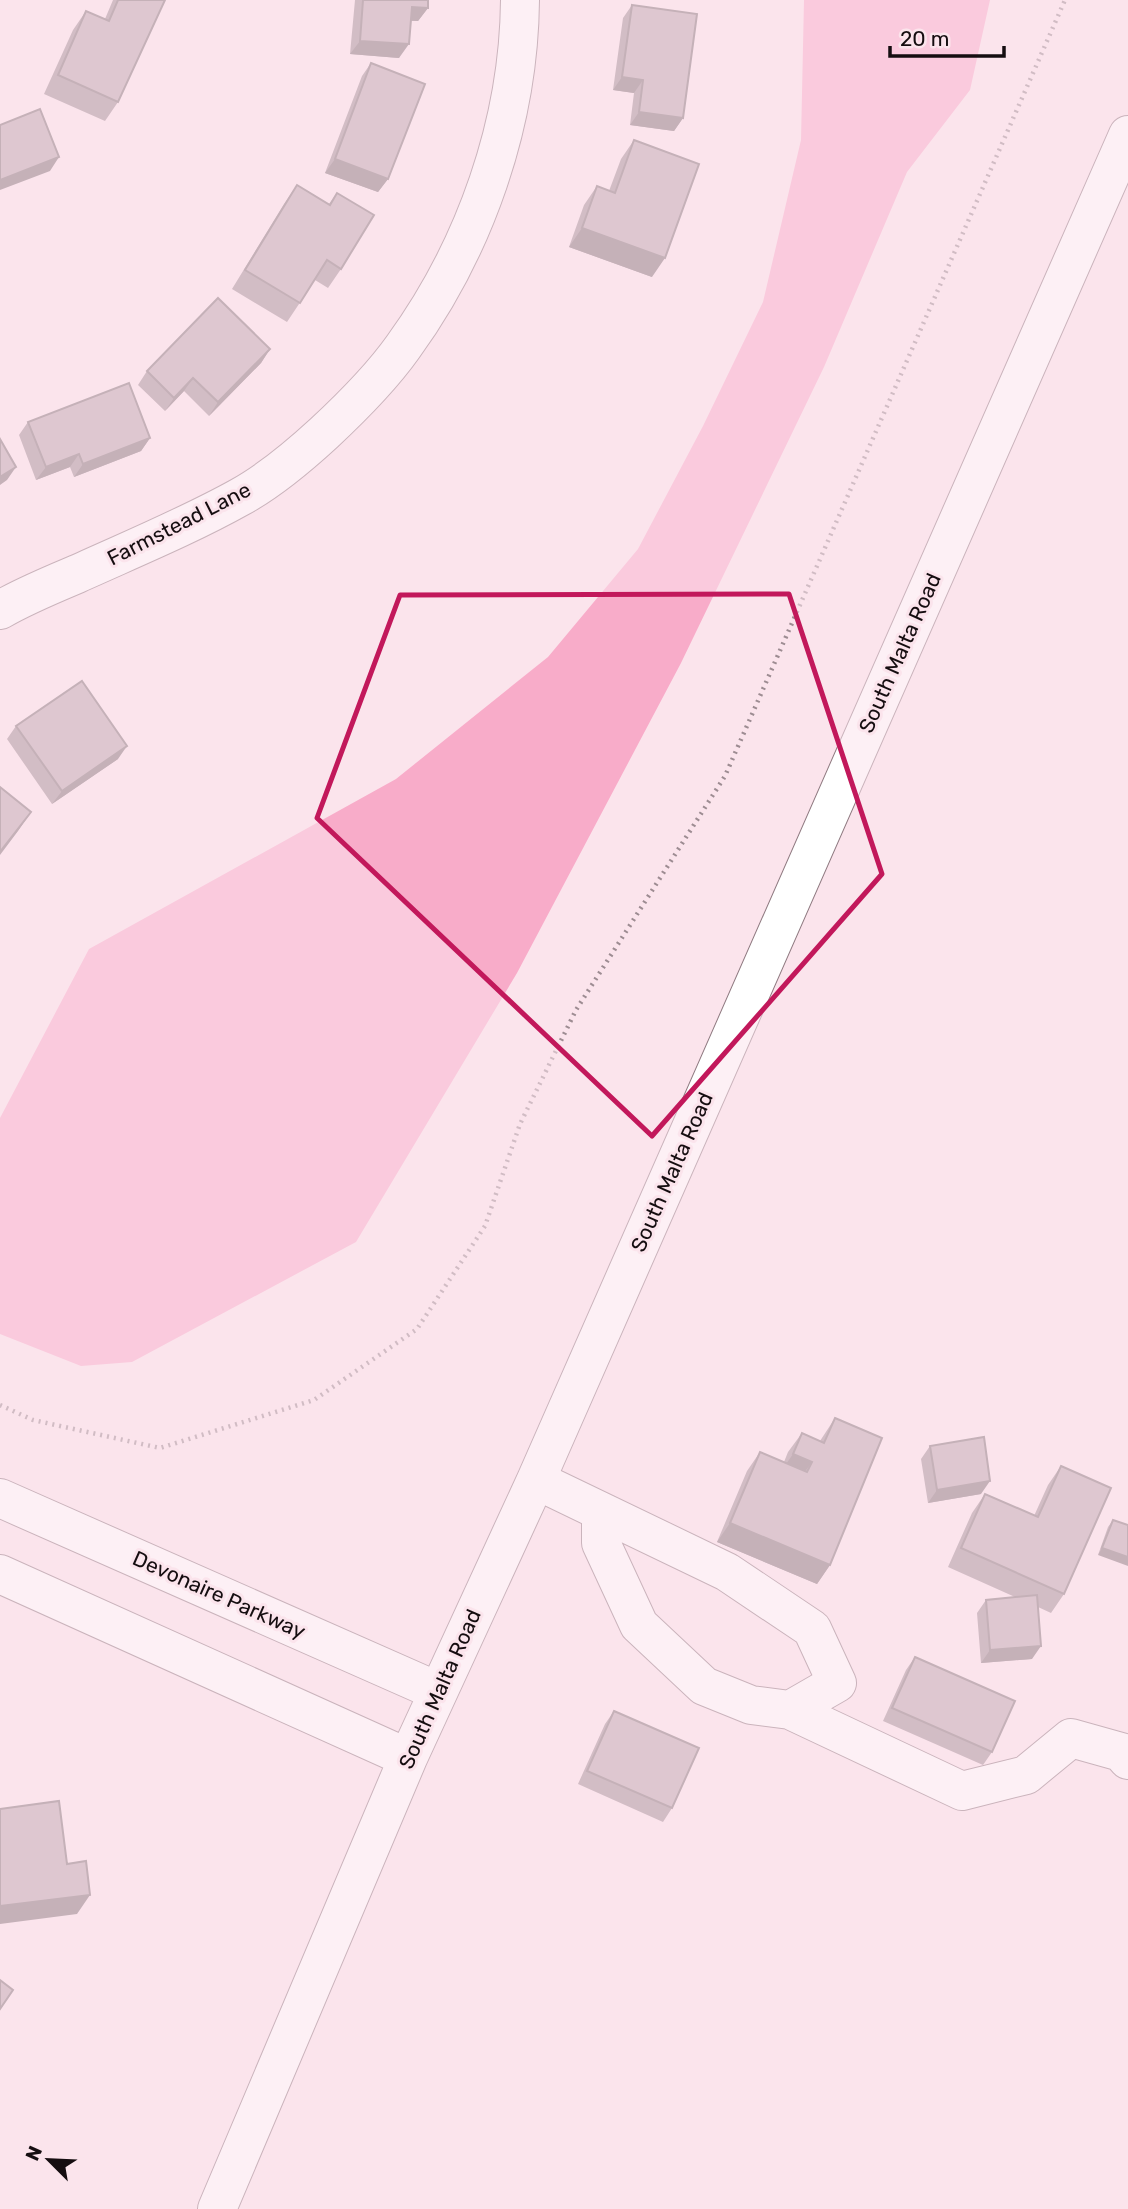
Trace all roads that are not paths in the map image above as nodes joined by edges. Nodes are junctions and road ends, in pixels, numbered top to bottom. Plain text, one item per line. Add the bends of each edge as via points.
1 (520, 0) edge
2 (1128, 135) edge
3 (0, 610) edge
4 (536, 1480) junction
5 (0, 1498) edge
6 (601, 1512) junction
7 (0, 1574) edge
8 (438, 1691) junction
9 (790, 1710) junction
10 (408, 1758) junction
11 (1128, 1760) edge
12 (217, 2209) edge

1 - 3 street, Farmstead Lane via 514,77 503,132 478,207 440,289 387,367 298,457 242,496
2 - 4 street, South Malta Road
4 - 6 street
4 - 8 street, South Malta Road
5 - 8 street, Devonaire Parkway
6 - 9 street via 601,1543 639,1625 704,1686 751,1705
6 - 9 street via 727,1572 812,1629 837,1683
7 - 10 street
8 - 10 street, South Malta Road
9 - 11 street via 962,1791 1026,1775 1071,1738 1121,1752
10 - 12 street, South Malta Road

